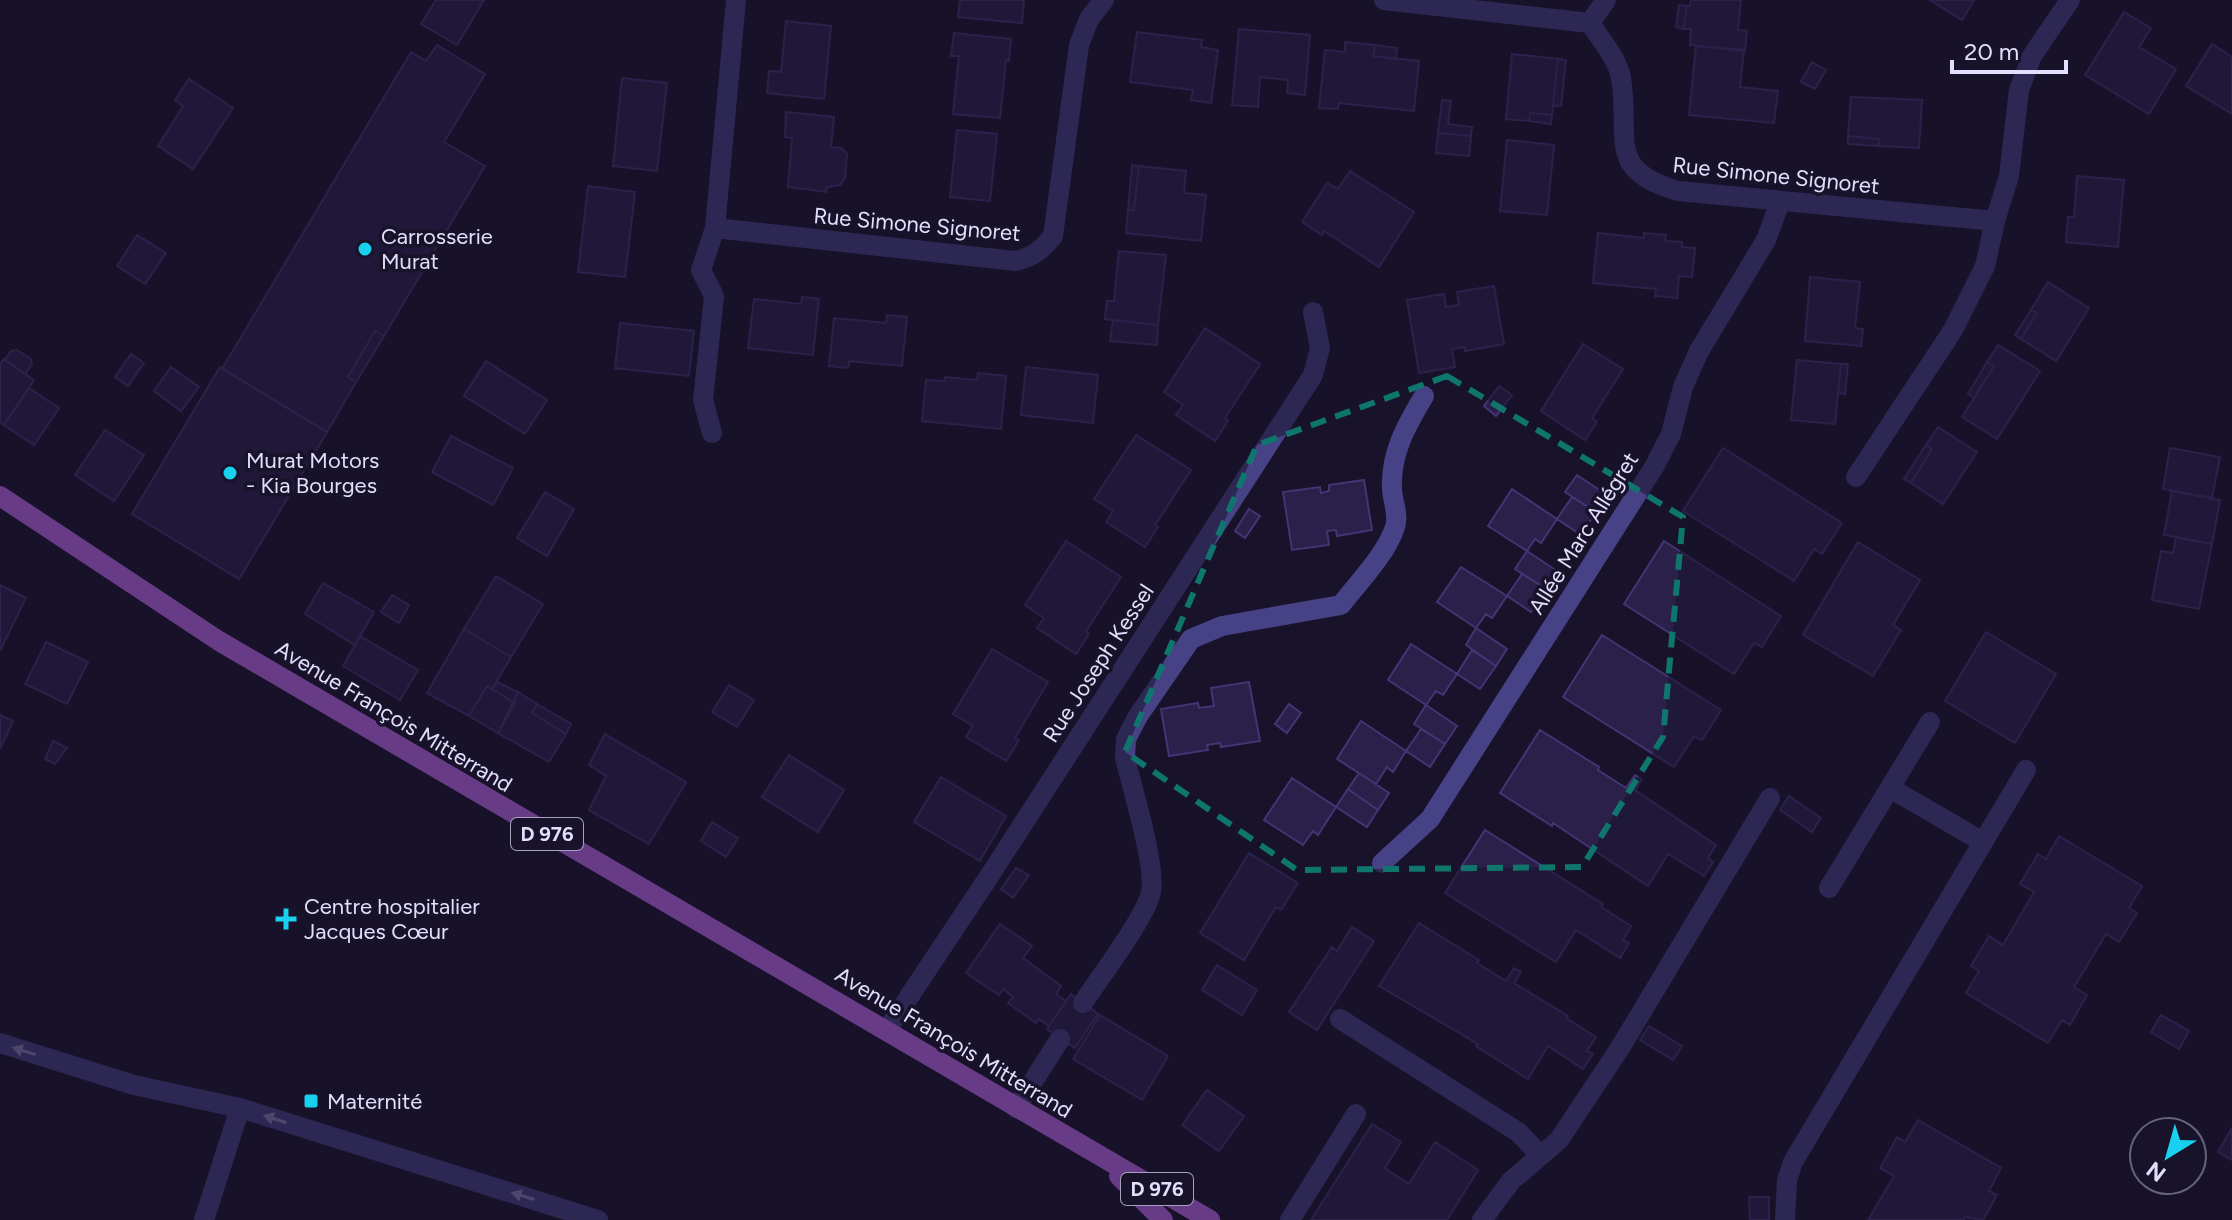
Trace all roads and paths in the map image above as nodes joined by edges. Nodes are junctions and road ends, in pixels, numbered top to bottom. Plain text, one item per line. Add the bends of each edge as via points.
1 (736, 0) edge
2 (1104, 0) edge
3 (1384, 0) edge
4 (1606, 0) edge
5 (2070, 0) edge
6 (1590, 23) junction
7 (1780, 202) junction
8 (1995, 221) junction
9 (715, 228) junction
10 (1313, 312) dead end
11 (1424, 396) dead end
12 (712, 433) dead end
13 (1856, 477) dead end
14 (0, 496) edge
15 (1930, 722) dead end
16 (2026, 770) dead end
17 (1890, 788) junction
18 (1770, 798) dead end
19 (1983, 842) junction
20 (1382, 863) dead end
21 (1829, 888) dead end
22 (1083, 1003) dead end
23 (1340, 1019) dead end
24 (887, 1030) junction
25 (1060, 1039) dead end
26 (0, 1043) edge
27 (240, 1108) junction
28 (1016, 1108) junction
29 (1356, 1114) dead end
30 (1540, 1155) junction
31 (1102, 1159) junction
32 (204, 1220) edge
33 (598, 1220) edge
34 (1163, 1220) edge
35 (1210, 1220) edge
36 (1290, 1220) edge
37 (1482, 1220) edge
38 (1785, 1220) edge

1 - 9 street
2 - 9 street, Rue Simone Signoret via 1079,45 1053,236 1030,258 1015,261
3 - 6 street
4 - 6 street
5 - 8 street via 2032,56 2019,90 2009,176
6 - 7 street, Rue Simone Signoret via 1621,75 1625,148 1632,168 1651,184 1678,191
7 - 8 street, Rue Simone Signoret
7 - 20 street, Allée Marc Allégret via 1766,240 1699,351 1654,467 1430,819
8 - 13 street via 1985,266 1953,330
9 - 12 street via 701,270 714,296 703,400
10 - 24 street, Rue Joseph Kessel via 1320,348 1313,375
11 - 22 street via 1394,459 1397,523 1341,605 1222,626 1191,639 1138,716 1126,739 1125,758 1152,872 1151,892
14 - 24 main road, Avenue François Mitterrand / D 976 via 219,641
15 - 17 street
16 - 19 street
17 - 19 street
17 - 21 street
18 - 30 street via 1620,1048 1559,1140
19 - 38 street via 1793,1162
23 - 30 street via 1518,1132
24 - 28 main road, Avenue François Mitterrand / D 976
25 - 28 street
27 -> 26 street via 134,1085
27 - 32 street
33 -> 27 street
28 - 31 main road, Avenue François Mitterrand / D 976
29 - 36 street
30 - 37 street via 1511,1181
31 - 34 main road, Avenue François Mitterrand / D 976
31 - 35 main road, Avenue François Mitterrand / D 976

